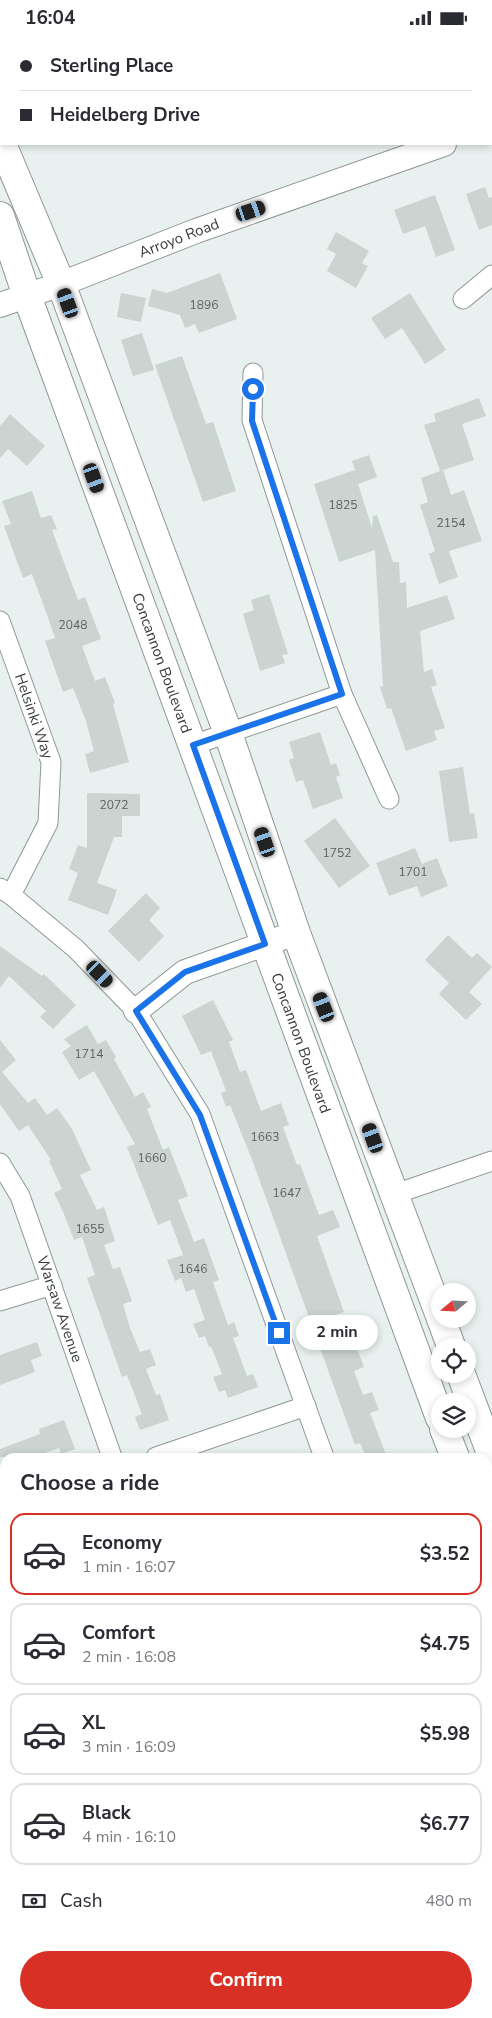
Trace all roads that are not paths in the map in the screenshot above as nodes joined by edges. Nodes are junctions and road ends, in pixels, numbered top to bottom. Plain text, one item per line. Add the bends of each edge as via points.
1 (3, 145) edge
2 (441, 145) edge
3 (0, 216) edge
4 (492, 275) edge
5 (61, 285) junction
6 (27, 296) junction
7 (464, 299) dead end
8 (0, 305) edge
9 (253, 373) dead end
10 (0, 621) edge
11 (342, 694) junction
12 (228, 733) junction
13 (193, 745) junction
14 (389, 799) dead end
15 (6, 892) edge
16 (296, 933) junction
17 (265, 944) junction
18 (136, 1011) junction
19 (492, 1161) edge
20 (0, 1163) edge
21 (395, 1194) junction
22 (52, 1285) junction
23 (431, 1292) edge
24 (0, 1301) edge
25 (464, 1383) edge
26 (431, 1394) edge
27 (306, 1406) junction
28 (447, 1438) edge
29 (111, 1453) edge
30 (168, 1453) edge
31 (323, 1453) edge
32 (453, 1453) edge
33 (491, 1453) edge

1 - 5 main road
2 - 5 street, Arroyo Road via 196,231
3 - 6 main road, Concannon Boulevard
4 - 7 street
5 - 6 street, Arroyo Road
5 - 12 main road
6 - 8 street, Arroyo Road
6 - 13 main road, Concannon Boulevard
9 - 11 street via 252,421
10 - 15 street, Helsinki Way via 51,762 48,823
11 - 12 street
11 - 14 street
12 - 13 street
12 - 16 main road
13 - 17 main road, Concannon Boulevard
15 - 18 street via 76,949
16 - 17 street
16 - 21 main road
17 - 18 street via 185,972
17 - 26 main road, Concannon Boulevard
18 - 27 street via 200,1115
19 - 21 street
20 - 22 street, Warsaw Avenue via 20,1196
21 - 23 main road
22 - 24 street
22 - 29 street, Warsaw Avenue
25 - 33 main road
27 - 30 street
27 - 31 street
28 - 32 main road

